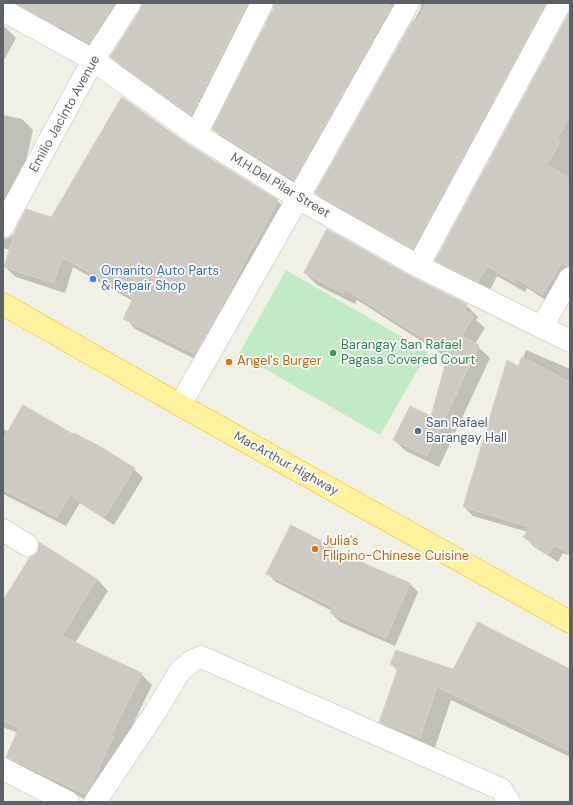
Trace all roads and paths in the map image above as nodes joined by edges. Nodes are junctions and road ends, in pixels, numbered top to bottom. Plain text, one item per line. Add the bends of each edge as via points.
1 (130, 3) edge
2 (262, 3) edge
3 (408, 3) edge
4 (560, 3) edge
5 (3, 10) edge
6 (93, 60) junction
7 (196, 134) junction
8 (298, 198) junction
9 (3, 226) edge
10 (418, 266) junction
11 (570, 278) edge
12 (3, 304) edge
13 (542, 327) junction
14 (570, 341) edge
15 (180, 405) junction
16 (3, 530) edge
17 (27, 546) dead end
18 (570, 622) edge
19 (3, 769) edge
20 (68, 802) edge
21 (95, 802) edge
22 (509, 802) edge

1 - 6 street, Emilio Jacinto Avenue
2 - 7 street
3 - 8 street
4 - 10 street
5 - 6 street, M.H.Del Pilar Street
6 - 7 street, M.H.Del Pilar Street
6 - 9 street, Emilio Jacinto Avenue
7 - 8 street, M.H.Del Pilar Street
8 - 10 street, M.H.Del Pilar Street
8 - 15 street
10 - 13 street, M.H.Del Pilar Street
11 - 13 street
12 - 15 highway, MacArthur Highway
13 - 14 street, M.H.Del Pilar Street
15 - 18 highway, MacArthur Highway
16 - 17 street
19 - 20 street
21 - 22 street via 180,671 201,657 501,789

